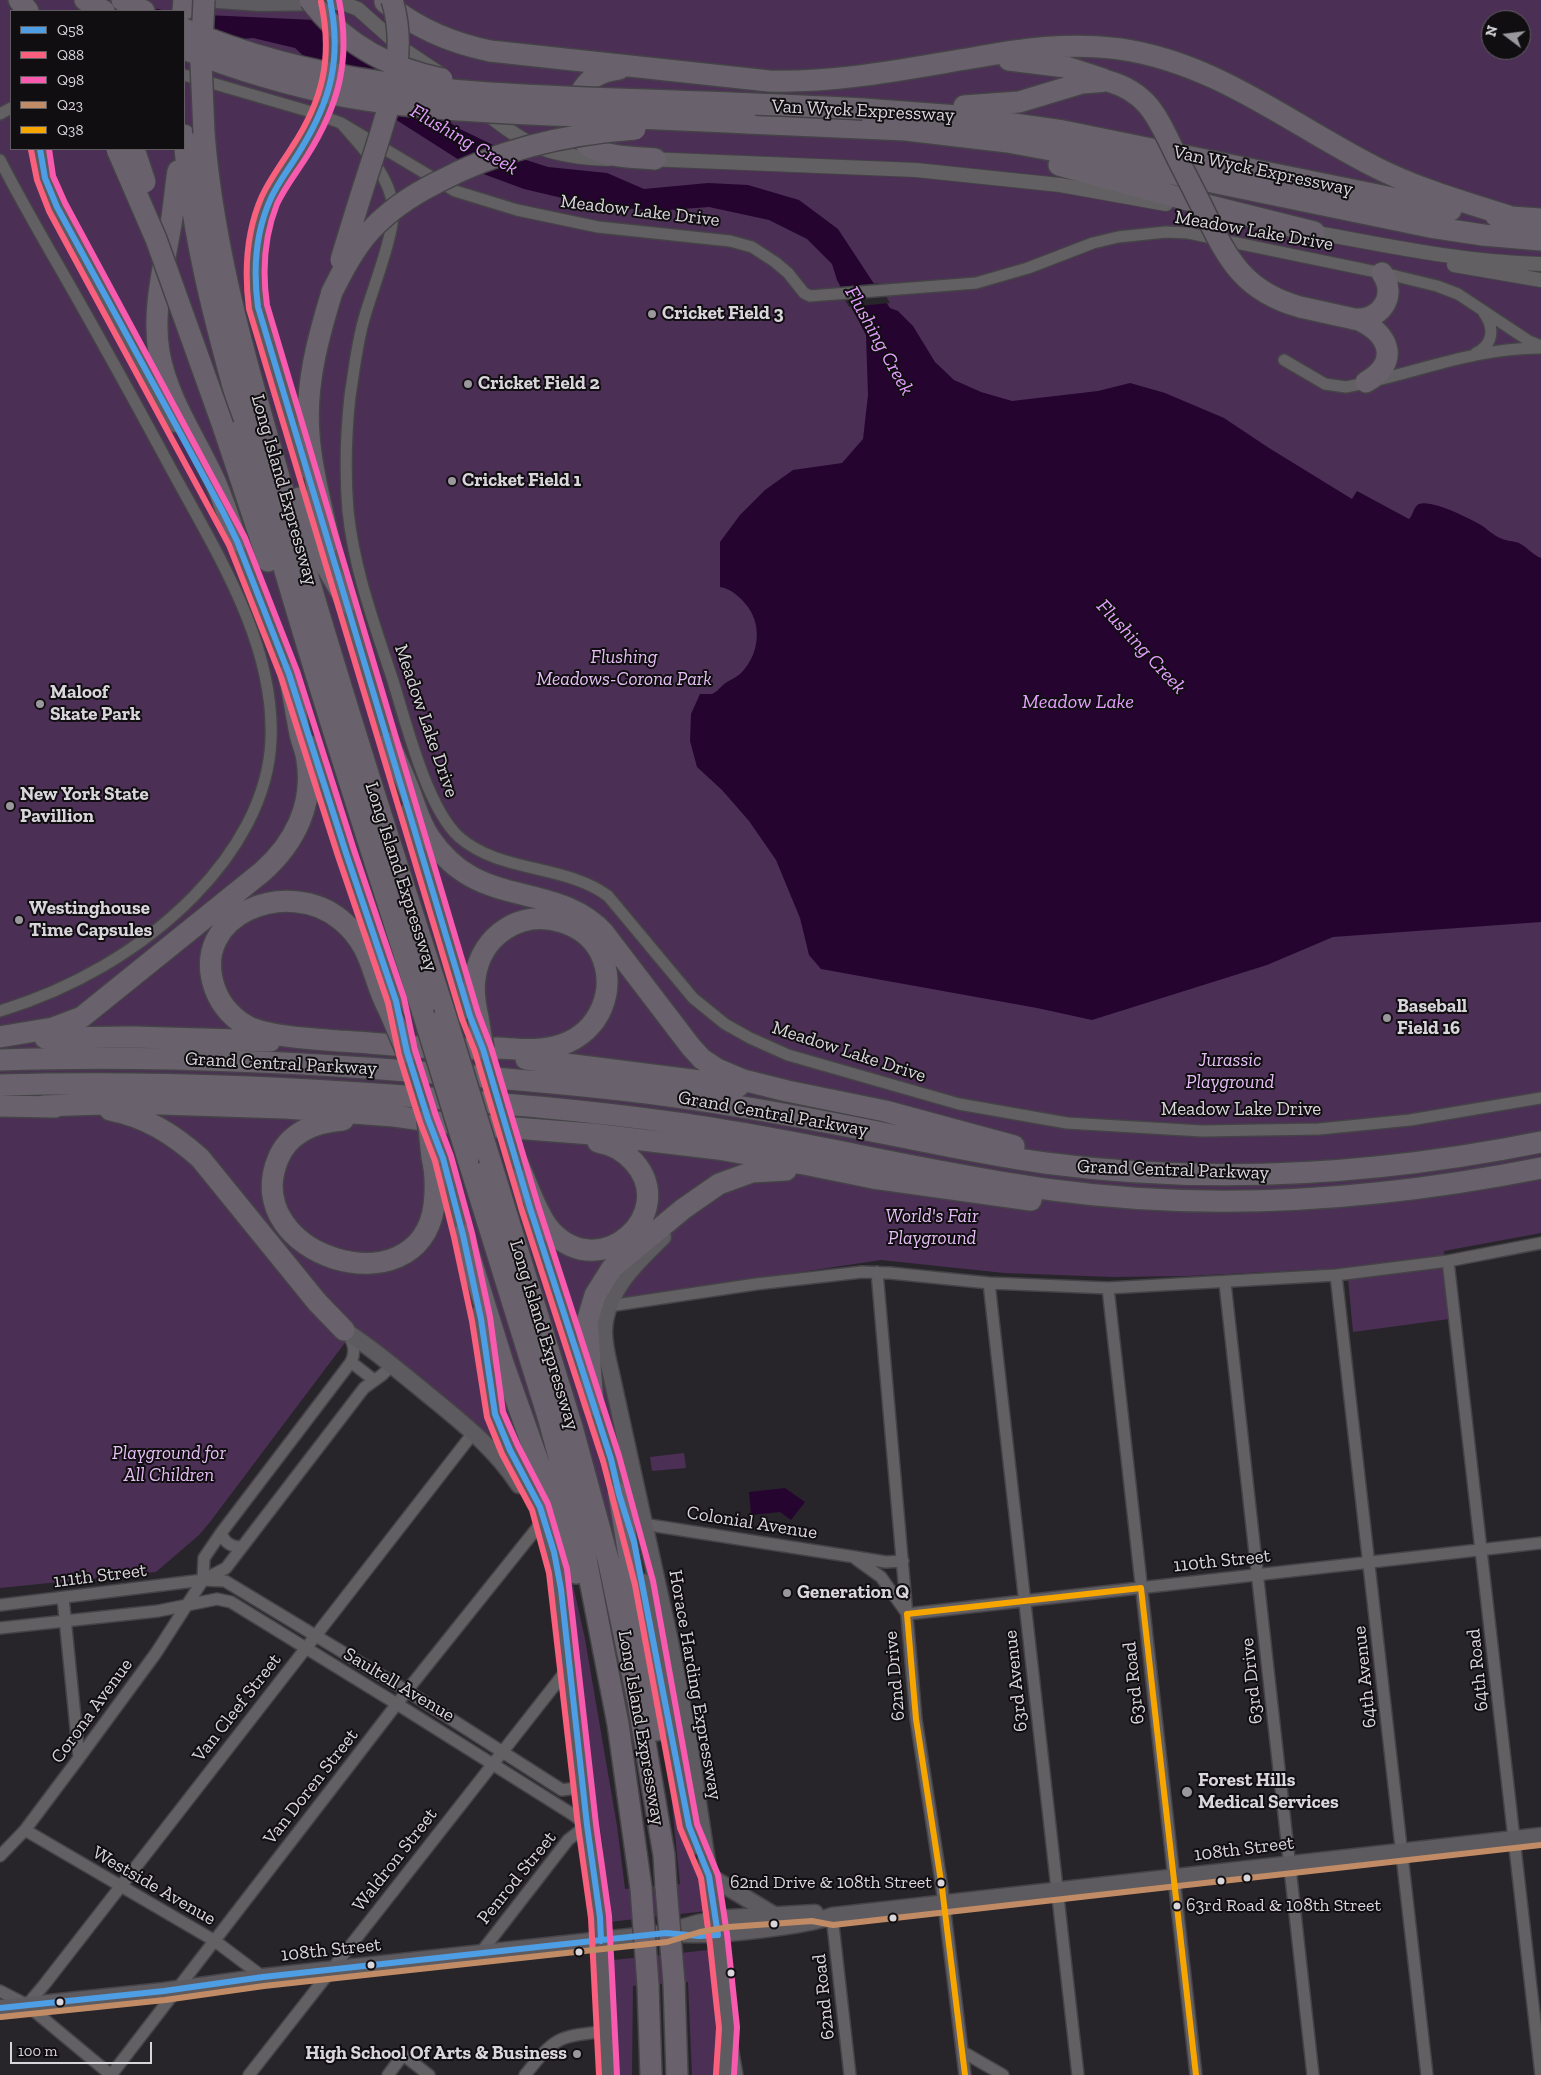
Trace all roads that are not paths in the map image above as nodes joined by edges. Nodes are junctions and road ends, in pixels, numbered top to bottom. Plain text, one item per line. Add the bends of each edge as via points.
1 (19, 0) edge
2 (122, 0) edge
3 (204, 0) edge
4 (218, 0) edge
5 (323, 1) edge
6 (386, 2) edge
7 (80, 3) edge
8 (27, 10) edge
9 (101, 10) edge
10 (142, 10) edge
11 (185, 29) edge
12 (185, 49) edge
13 (951, 61) junction
14 (652, 70) junction
15 (185, 75) edge
16 (1108, 81) junction
17 (531, 95) junction
18 (863, 118) junction
19 (748, 122) junction
20 (341, 123) junction
21 (194, 134) edge
22 (117, 150) edge
23 (134, 150) edge
24 (181, 150) edge
25 (40, 151) edge
26 (655, 159) junction
27 (0, 160) edge
28 (429, 175) junction
29 (392, 199) junction
30 (1511, 217) junction
31 (1541, 220) edge
32 (1314, 232) junction
33 (1541, 240) edge
34 (1405, 250) junction
35 (1541, 264) edge
36 (1382, 273) junction
37 (1541, 280) edge
38 (332, 292) junction
39 (1480, 310) junction
40 (1353, 318) junction
41 (239, 328) junction
42 (1541, 347) edge
43 (1472, 355) junction
44 (1284, 360) dead end
45 (206, 376) junction
46 (1366, 382) junction
47 (237, 542) junction
48 (329, 542) junction
49 (347, 602) junction
50 (289, 674) junction
51 (390, 743) junction
52 (353, 790) junction
53 (0, 1010) edge
54 (393, 1011) junction
55 (474, 1016) junction
56 (0, 1038) edge
57 (318, 1039) junction
58 (459, 1049) junction
59 (483, 1049) joint
60 (407, 1052) joint
61 (0, 1060) edge
62 (0, 1085) edge
63 (787, 1091) junction
64 (1541, 1098) edge
65 (0, 1106) edge
66 (43, 1106) junction
67 (433, 1121) junction
68 (521, 1129) junction
69 (1541, 1142) edge
70 (437, 1157) junction
71 (518, 1164) junction
72 (1091, 1168) junction
73 (1541, 1168) edge
74 (873, 1178) junction
75 (720, 1184) junction
76 (1193, 1201) junction
77 (464, 1236) junction
78 (1541, 1243) edge
79 (1448, 1261) junction
80 (877, 1272) junction
81 (1336, 1275) junction
82 (989, 1283) junction
83 (1225, 1283) junction
84 (1108, 1288) junction
85 (608, 1306) junction
86 (344, 1330) junction
87 (351, 1362) junction
88 (392, 1365) junction
89 (374, 1380) junction
90 (593, 1405) junction
91 (474, 1432) junction
92 (619, 1494) junction
93 (541, 1522) junction
94 (643, 1524) junction
95 (221, 1533) junction
96 (550, 1538) junction
97 (1541, 1543) edge
98 (241, 1548) junction
99 (1482, 1550) junction
100 (855, 1558) junction
101 (903, 1562) junction
102 (1370, 1563) junction
103 (1258, 1575) junction
104 (203, 1580) junction
105 (1141, 1588) junction
106 (63, 1598) junction
107 (1024, 1601) junction
108 (0, 1605) edge
109 (186, 1606) junction
110 (906, 1614) junction
111 (65, 1621) junction
112 (0, 1628) edge
113 (316, 1636) junction
114 (305, 1648) junction
115 (606, 1656) junction
116 (570, 1667) junction
117 (407, 1690) junction
118 (397, 1704) junction
119 (502, 1751) junction
120 (79, 1758) junction
121 (492, 1763) junction
122 (583, 1787) junction
123 (562, 1790) junction
124 (550, 1800) junction
125 (587, 1825) junction
126 (25, 1830) junction
127 (1541, 1836) edge
128 (1514, 1839) junction
129 (1402, 1852) junction
130 (664, 1855) junction
131 (0, 1856) edge
132 (1290, 1864) junction
133 (709, 1876) junction
134 (1173, 1878) junction
135 (120, 1887) junction
136 (1057, 1890) junction
137 (944, 1903) junction
138 (774, 1915) junction
139 (832, 1916) junction
140 (718, 1927) junction
141 (601, 1940) junction
142 (215, 1941) junction
143 (478, 1954) junction
144 (330, 1971) junction
145 (263, 1977) junction
146 (178, 1989) junction
147 (0, 1991) edge
148 (27, 2005) junction
149 (0, 2008) edge
150 (728, 2028) junction
151 (608, 2031) junction
152 (651, 2050) junction
153 (963, 2052) junction
154 (111, 2075) edge
155 (249, 2075) edge
156 (388, 2075) edge
157 (429, 2075) edge
158 (525, 2075) edge
159 (608, 2075) edge
160 (647, 2075) edge
161 (651, 2075) edge
162 (677, 2075) edge
163 (725, 2075) edge
164 (737, 2075) edge
165 (850, 2075) edge
166 (965, 2075) edge
167 (1003, 2075) edge
168 (1078, 2075) edge
169 (1196, 2075) edge
170 (1313, 2075) edge
171 (1427, 2075) edge
172 (1540, 2075) edge

1 - 8 highway
2 - 10 highway
3 - 21 highway, Long Island Expressway, bridge
4 - 5 main road via 260,3
5 - 17 highway, bridge via 330,23 368,53 390,64 431,77
5 - 26 street via 345,4 358,10 403,49 444,76 499,124 534,146 556,154 584,158
5 - 48 main road, bridge via 335,25 334,68 325,106 268,205 259,231 254,283 262,320
6 - 14 highway via 429,30 477,48 504,54
6 - 38 highway, bridge via 396,19 398,48 394,89
7 - 9 highway
11 - 17 highway, Van Wyck Expressway, bridge via 262,57 342,77 418,88
12 - 19 highway, Van Wyck Expressway, bridge via 291,84 391,104 474,111
13 - 14 highway via 804,81 750,80
13 - 16 highway via 1001,59 1035,62 1066,67
13 - 30 highway via 1031,48 1066,46 1119,49 1165,59 1224,81 1393,176
14 - 26 highway via 619,68 602,72 578,96 574,122 579,136 590,146 611,154
15 - 20 street, Meadow Lake Drive via 308,110
16 - 18 highway via 1082,84 1006,104
16 - 40 highway, bridge via 1138,95 1155,114 1223,249 1240,274 1272,298 1300,308
17 - 18 highway, Van Wyck Expressway, bridge
18 - 19 highway, Van Wyck Expressway
18 - 30 highway, Van Wyck Expressway via 958,116 1062,131 1398,200
18 - 32 highway via 1060,165
18 - 33 highway, Van Wyck Expressway via 930,133 1032,146 1430,227
19 - 38 highway, bridge via 568,136 478,162 420,192 380,221 354,251
20 - 28 street, Meadow Lake Drive
20 - 29 street, Meadow Lake Drive via 379,167
21 - 41 highway, Long Island Expressway
21 - 52 highway, Long Island Expressway via 188,182 196,234 220,336 290,590
22 - 45 highway, bridge via 145,212
23 - 45 highway, bridge
24 - 47 highway via 158,304 159,353 176,403 214,478
25 - 47 main road via 45,178 57,207
26 - 32 street via 916,170 1023,181 1117,194
27 - 53 street via 116,366 231,581 259,658 268,694 271,729 267,768 254,809 230,851 199,891 162,925 115,959 46,994
28 - 29 street
28 - 36 street, Meadow Lake Drive via 455,191 526,212 598,227 730,241 752,247 775,262 810,296 976,283 1028,268 1093,243 1166,232 1188,233
29 - 64 street, Meadow Lake Drive via 392,228 363,322 350,398 348,511 362,583 417,756 444,820 459,837 488,855 600,890 692,998 725,1024 750,1038 788,1055 959,1104 1067,1123 1202,1131 1320,1129 1410,1120
30 - 31 highway, Van Wyck Expressway
32 - 34 street
34 - 35 street
34 - 37 street via 1462,267
36 - 39 street, Meadow Lake Drive via 1448,290
36 - 40 highway via 1388,290 1383,306 1372,316
38 - 48 highway via 314,357 308,417 313,463
39 - 42 street, Meadow Lake Drive
39 - 43 street via 1491,325 1491,337 1485,347
40 - 46 highway via 1378,333 1388,351 1386,365 1377,376
41 - 49 highway via 269,401 309,528
41 - 130 highway, Long Island Expressway, bridge via 269,442 374,793 572,1427 604,1546 638,1701
42 - 43 street
43 - 46 street
44 - 46 street via 1330,386 1346,387
45 - 52 highway, bridge via 303,662 320,722
47 - 50 main road
48 - 49 main road
49 - 51 main road
50 - 54 main road
50 - 56 highway via 308,774 301,820 288,845 262,872 82,1016 53,1028
51 - 55 main road via 406,804
51 - 63 highway via 421,824 451,862 480,881 563,906 586,917 604,933 702,1059 734,1076
52 - 115 highway, Long Island Expressway, bridge via 559,1453 591,1579
54 - 57 highway via 364,946 333,914 313,904 292,901 269,902 248,909 226,926 213,952 215,990 231,1014 254,1029
54 - 60 highway, bridge
55 - 58 highway via 477,968 488,944 508,926 533,918 565,922 585,934 600,953 606,978 604,1003 597,1018 579,1037 562,1045 540,1049
55 - 59 highway, bridge
56 - 57 highway via 133,1037 278,1042
57 - 58 highway
58 - 63 highway
59 - 71 main road, bridge
60 - 67 main road, bridge
61 - 72 highway, Grand Central Parkway via 262,1061 577,1085 750,1108 1005,1157
62 - 76 highway, Grand Central Parkway via 137,1083 241,1086 544,1107 732,1131 1020,1185 1098,1195
63 - 72 highway via 912,1118
65 - 66 highway
66 - 67 highway via 131,1103 236,1106
66 - 86 highway via 120,1112 151,1123 177,1139 214,1174 317,1302
67 - 68 highway
67 - 70 highway, bridge
67 - 70 highway via 392,1124 343,1120 309,1127 293,1137 278,1160 273,1180 274,1200 287,1227 319,1253 346,1262 383,1262 400,1256 415,1245 430,1222 436,1190
68 - 71 highway via 603,1143 625,1153 644,1180 647,1197 644,1215 634,1232 618,1244 593,1251 575,1248 559,1238 543,1220
68 - 74 highway via 718,1149
69 - 72 highway, Grand Central Parkway via 1434,1161 1332,1172 1211,1175
70 - 77 main road
71 - 90 main road
73 - 76 highway, Grand Central Parkway via 1360,1195 1264,1201
74 - 75 highway via 771,1169
74 - 76 highway via 966,1193 1077,1205
75 - 85 main road via 644,1256 618,1287
75 - 90 highway via 628,1253 601,1284 587,1322
77 - 96 main road via 481,1319 495,1414 540,1507
77 - 115 highway via 503,1363
78 - 79 street
79 - 81 street
79 - 99 street, 64th Road
80 - 82 street
80 - 85 street via 756,1284
80 - 101 street, 62nd Drive
81 - 83 street
81 - 102 street, 64th Avenue
82 - 84 street
82 - 107 street, 63rd Avenue
83 - 84 street
83 - 103 street, 63rd Drive
84 - 105 street, 63rd Road
85 - 94 main road, Horace Harding Expressway via 604,1334 606,1353
86 - 87 street via 354,1345
86 - 88 main road
87 - 89 street
87 - 95 street, Corona Avenue
88 - 89 street, Corona Avenue
88 - 91 main road
89 - 98 street, Corona Avenue via 364,1388
90 - 92 main road
91 - 93 main road via 516,1480
91 - 113 street, Van Cleef Street
92 - 130 highway via 658,1734
92 - 133 main road via 644,1583 689,1826
93 - 96 main road
93 - 117 street, Van Doren Street
94 - 100 street, Colonial Avenue
94 - 133 main road, Horace Harding Expressway via 682,1704
95 - 98 street via 229,1545
95 - 104 street, Corona Avenue via 204,1558
96 - 116 main road via 558,1571
97 - 99 street, 110th Street
98 - 104 street, Corona Avenue via 226,1568
99 - 102 street, 110th Street
99 - 128 street, 64th Road
100 - 101 street, Colonial Avenue
100 - 110 street, Colonial Avenue via 881,1577
101 - 110 street, 62nd Drive
102 - 103 street, 110th Street
102 - 129 street, 64th Avenue
103 - 105 street, 110th Street
103 - 132 street, 63rd Drive
104 - 106 street, 111th Street
104 - 109 street, Corona Avenue
104 - 113 street, Saultell Avenue via 225,1581
105 - 107 street, 110th Street
105 - 134 street, 63rd Road
106 - 108 street, 111th Street
106 - 111 street
107 - 110 street, 110th Street
107 - 136 street, 63rd Avenue
109 - 111 street
109 - 114 street, Saultell Avenue via 217,1599 231,1602
109 - 120 street, Corona Avenue via 156,1653
110 - 137 street, 62nd Drive via 916,1719
111 - 112 street
111 - 120 street
113 - 114 street, Van Cleef Street
113 - 117 street, Saultell Avenue
114 - 118 street, Saultell Avenue
114 - 135 street, Van Cleef Street
115 - 152 highway, Long Island Expressway, bridge via 640,1888
116 - 119 street, Waldron Street
116 - 122 main road
117 - 118 street, Van Doren Street
117 - 119 street, Saultell Avenue
118 - 121 street, Saultell Avenue
118 - 142 street, Van Doren Street
119 - 121 street, Waldron Street
119 - 123 street, Saultell Avenue
120 - 126 street, Corona Avenue
121 - 124 street, Saultell Avenue
121 - 144 street, Waldron Street
122 - 123 street
122 - 125 main road
123 - 124 street
124 - 125 street, Saultell Avenue
125 - 141 main road
125 - 143 street, Penrod Street via 568,1840
126 - 131 street, Corona Avenue
126 - 135 street, Westside Avenue
127 - 128 main road, 108th Street
128 - 129 main road, 108th Street
128 - 172 street, 64th Road
129 - 132 main road, 108th Street
129 - 171 street, 64th Avenue
130 - 162 highway, Long Island Expressway, bridge
132 - 134 main road, 108th Street
132 - 170 street, 63rd Drive
133 - 138 main road
133 - 140 main road, Horace Harding Expressway
134 - 136 main road, 108th Street
134 - 169 street, 63rd Road
135 - 142 street, Westside Avenue
135 - 148 street, Van Cleef Street
136 - 137 main road, 108th Street
136 - 168 street, 63rd Avenue
137 - 139 main road, 108th Street
137 - 153 street, 62nd Drive
138 - 139 main road, 108th Street via 814,1912
138 - 140 main road, 108th Street
139 - 140 main road, 108th Street via 814,1923
139 - 165 street, 62nd Road
140 - 141 main road, 108th Street via 698,1923 666,1933
140 - 150 main road, Horace Harding Expressway
141 - 143 main road, 108th Street
141 - 151 main road
142 - 145 street, Westside Avenue
142 - 146 street, Van Doren Street
143 - 144 main road, 108th Street
144 - 145 main road, 108th Street
144 - 155 street, Waldron Street
145 - 146 main road, 108th Street
146 - 148 main road, 108th Street
146 - 154 street, Van Doren Street
147 - 148 street
148 - 149 main road, 108th Street
148 - 154 street
150 - 163 main road, Horace Harding Expressway
150 - 164 street
151 - 158 street via 559,2039 544,2051
151 - 159 main road
152 - 160 highway
152 - 161 highway, Long Island Expressway
153 - 166 street, 62nd Drive
153 - 167 street
156 - 157 street via 403,2055

